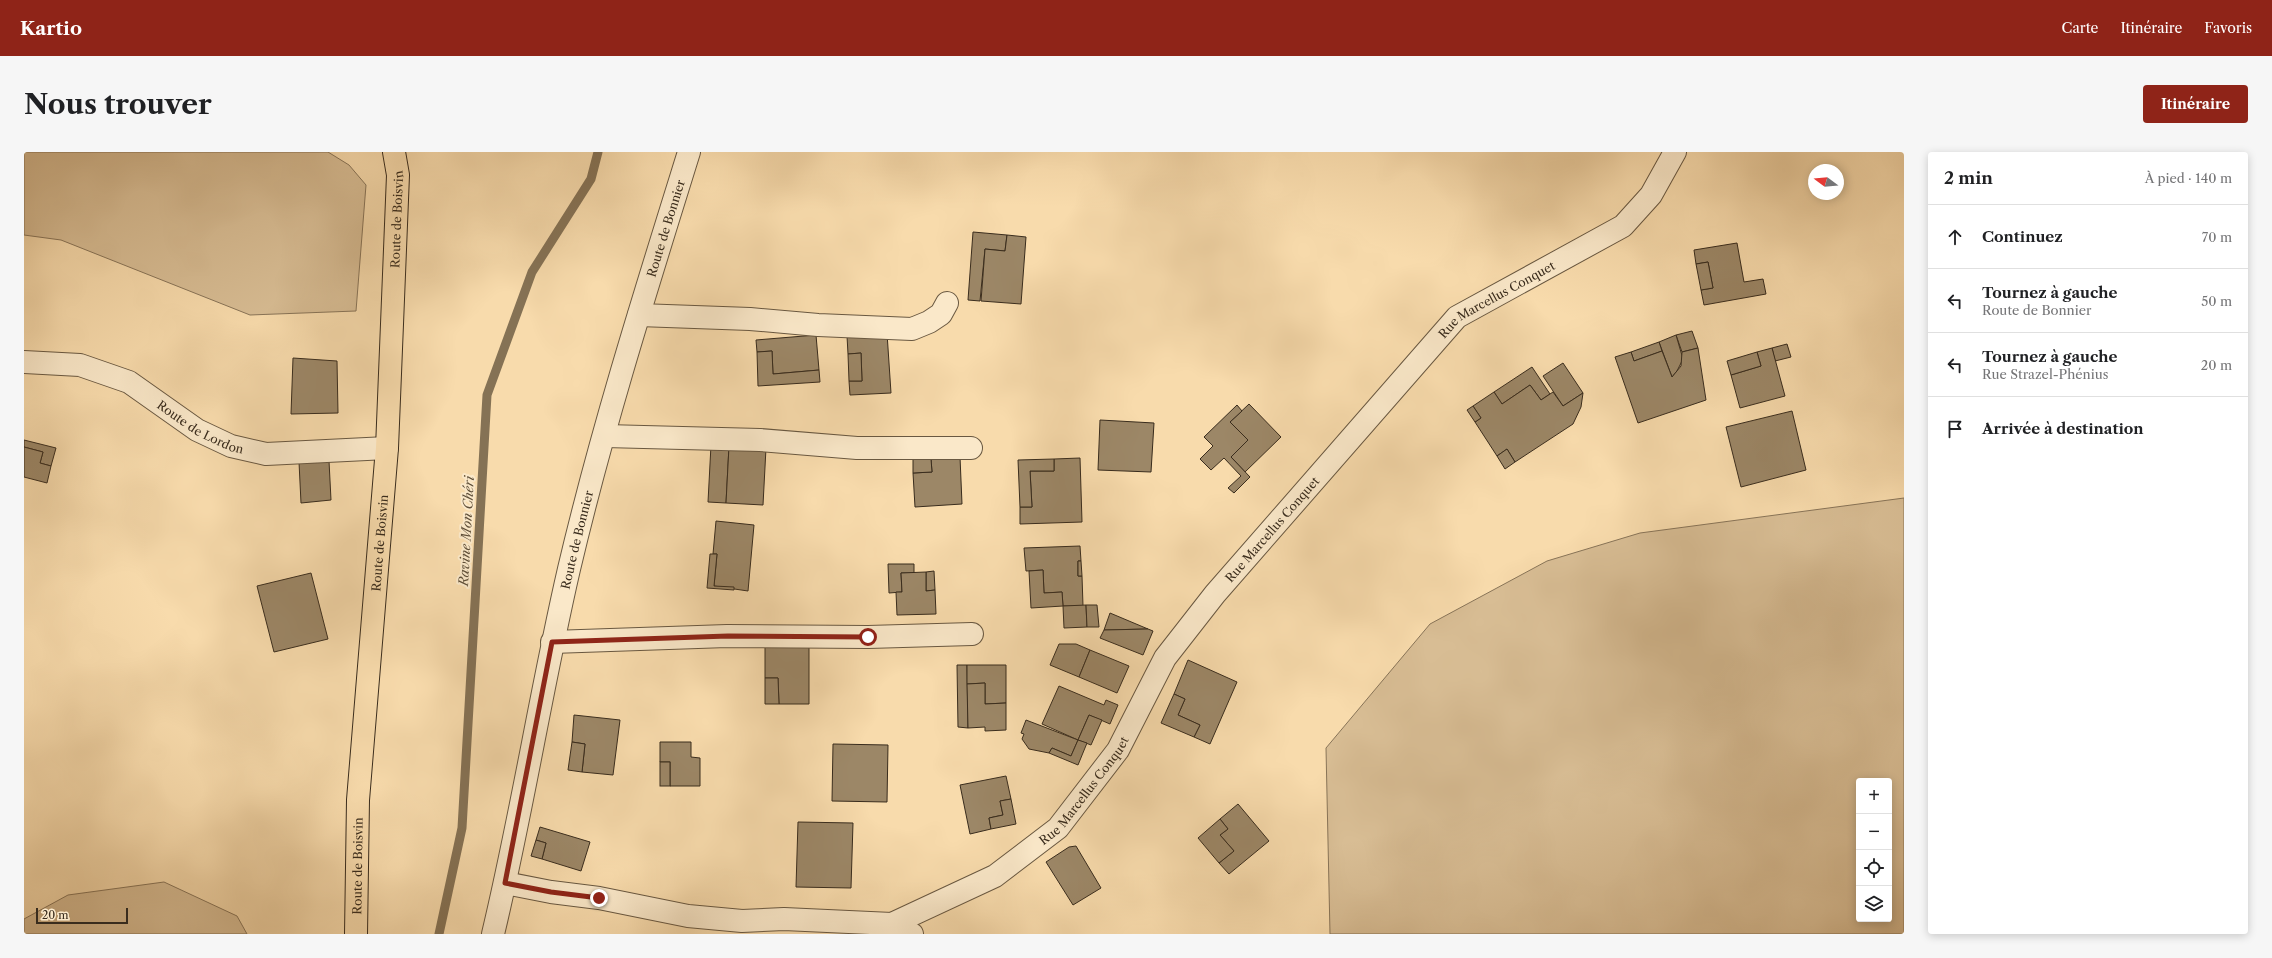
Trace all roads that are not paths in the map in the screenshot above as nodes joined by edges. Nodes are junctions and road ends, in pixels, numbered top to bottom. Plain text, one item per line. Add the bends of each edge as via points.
1 (394, 152) edge
2 (689, 152) edge
3 (1675, 152) edge
4 (947, 303) dead end
5 (640, 314) junction
6 (24, 362) edge
7 (605, 436) junction
8 (387, 448) junction
9 (971, 448) dead end
10 (972, 634) dead end
11 (552, 642) junction
12 (505, 883) junction
13 (892, 924) junction
14 (356, 934) edge
15 (493, 934) edge
16 (912, 934) edge

1 - 8 main road, Route de Boisvin via 398,175
2 - 5 street, Route de Bonnier
3 - 13 street, Rue Marcellus Conquet via 1652,195 1623,226 1457,317 1202,611 1165,658 1118,750 1058,828 995,876
4 - 5 street via 941,314 912,329
5 - 7 street, Route de Bonnier
6 - 8 street, Route de Lordon via 80,365 129,382 197,430 231,446 266,454
7 - 9 street via 760,440 858,448
7 - 11 street, Route de Bonnier
8 - 14 main road, Route de Boisvin via 358,800
10 - 11 street via 868,637 728,636
11 - 12 street, Route de Bonnier
12 - 13 street via 688,916 742,921 784,919
12 - 15 street, Route de Bonnier
13 - 16 street

